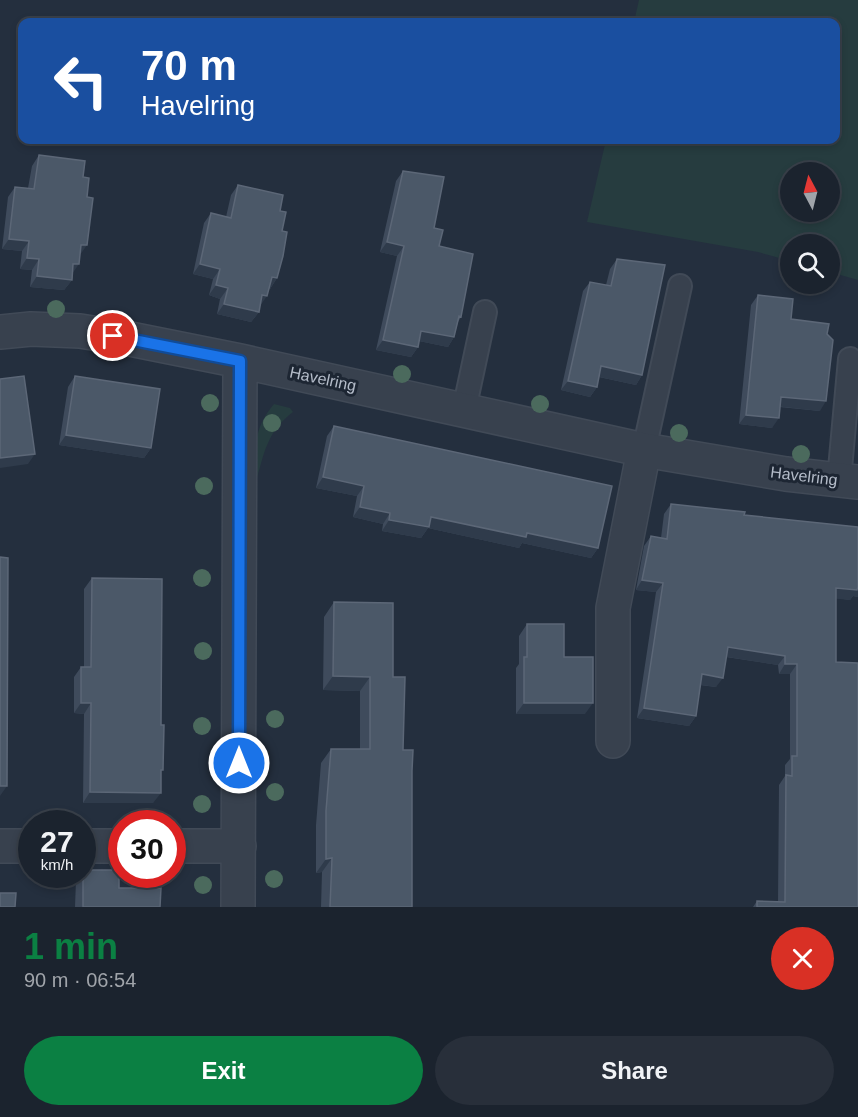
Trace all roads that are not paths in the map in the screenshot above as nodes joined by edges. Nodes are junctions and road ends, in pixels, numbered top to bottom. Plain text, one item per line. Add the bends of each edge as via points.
1 (680, 286) dead end
2 (485, 312) dead end
3 (0, 332) edge
4 (850, 359) dead end
5 (240, 361) junction
6 (464, 410) junction
7 (644, 450) junction
8 (849, 481) edge
9 (613, 741) dead end
10 (0, 846) edge
11 (18, 846) edge
12 (186, 846) edge
13 (239, 846) junction
14 (238, 907) edge

1 - 7 lane
2 - 6 lane
3 - 5 street, Havelring via 80,331
4 - 8 lane
5 - 6 street, Havelring
5 - 13 street
6 - 7 street, Havelring
7 - 8 street, Havelring
7 - 9 street via 613,608
10 - 11 street
12 - 13 street
13 - 14 street

